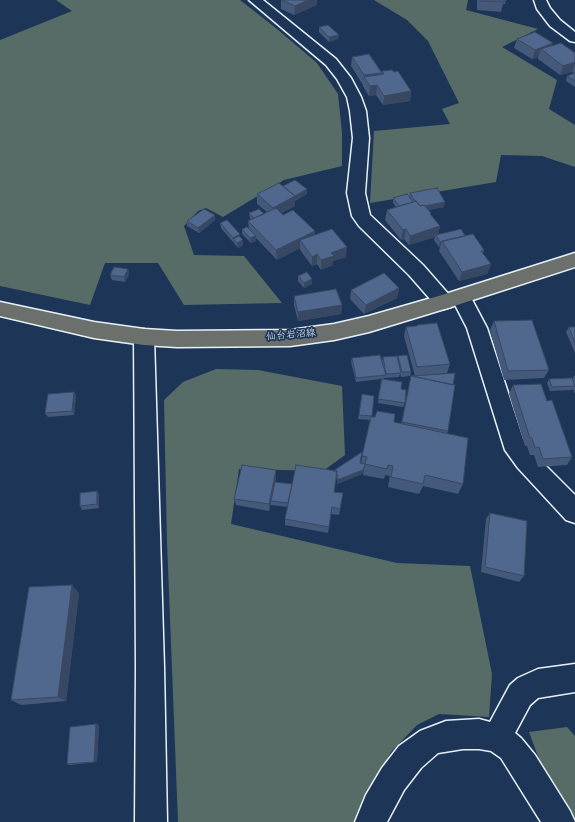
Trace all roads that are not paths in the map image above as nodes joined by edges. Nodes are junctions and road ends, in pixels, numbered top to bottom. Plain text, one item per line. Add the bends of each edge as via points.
1 (255, 0) edge
2 (540, 0) edge
3 (575, 38) edge
4 (575, 260) edge
5 (452, 299) junction
6 (0, 309) edge
7 (144, 337) junction
8 (575, 512) edge
9 (575, 678) edge
10 (497, 738) junction
11 (151, 822) edge
12 (370, 822) edge
13 (559, 822) edge

1 - 5 street via 314,47 344,78 358,111 360,150 356,193 360,216 416,270
2 - 3 street via 555,23
4 - 5 main road, 仙台岩沼線
5 - 7 main road, 仙台岩沼線 via 369,324 290,338
5 - 8 street via 477,328 513,443 526,461
6 - 7 main road, 仙台岩沼線 via 94,330
7 - 11 street
9 - 10 street via 538,683 528,688 520,695
10 - 12 street via 463,734 430,741 410,757 393,779
10 - 13 street via 511,748

